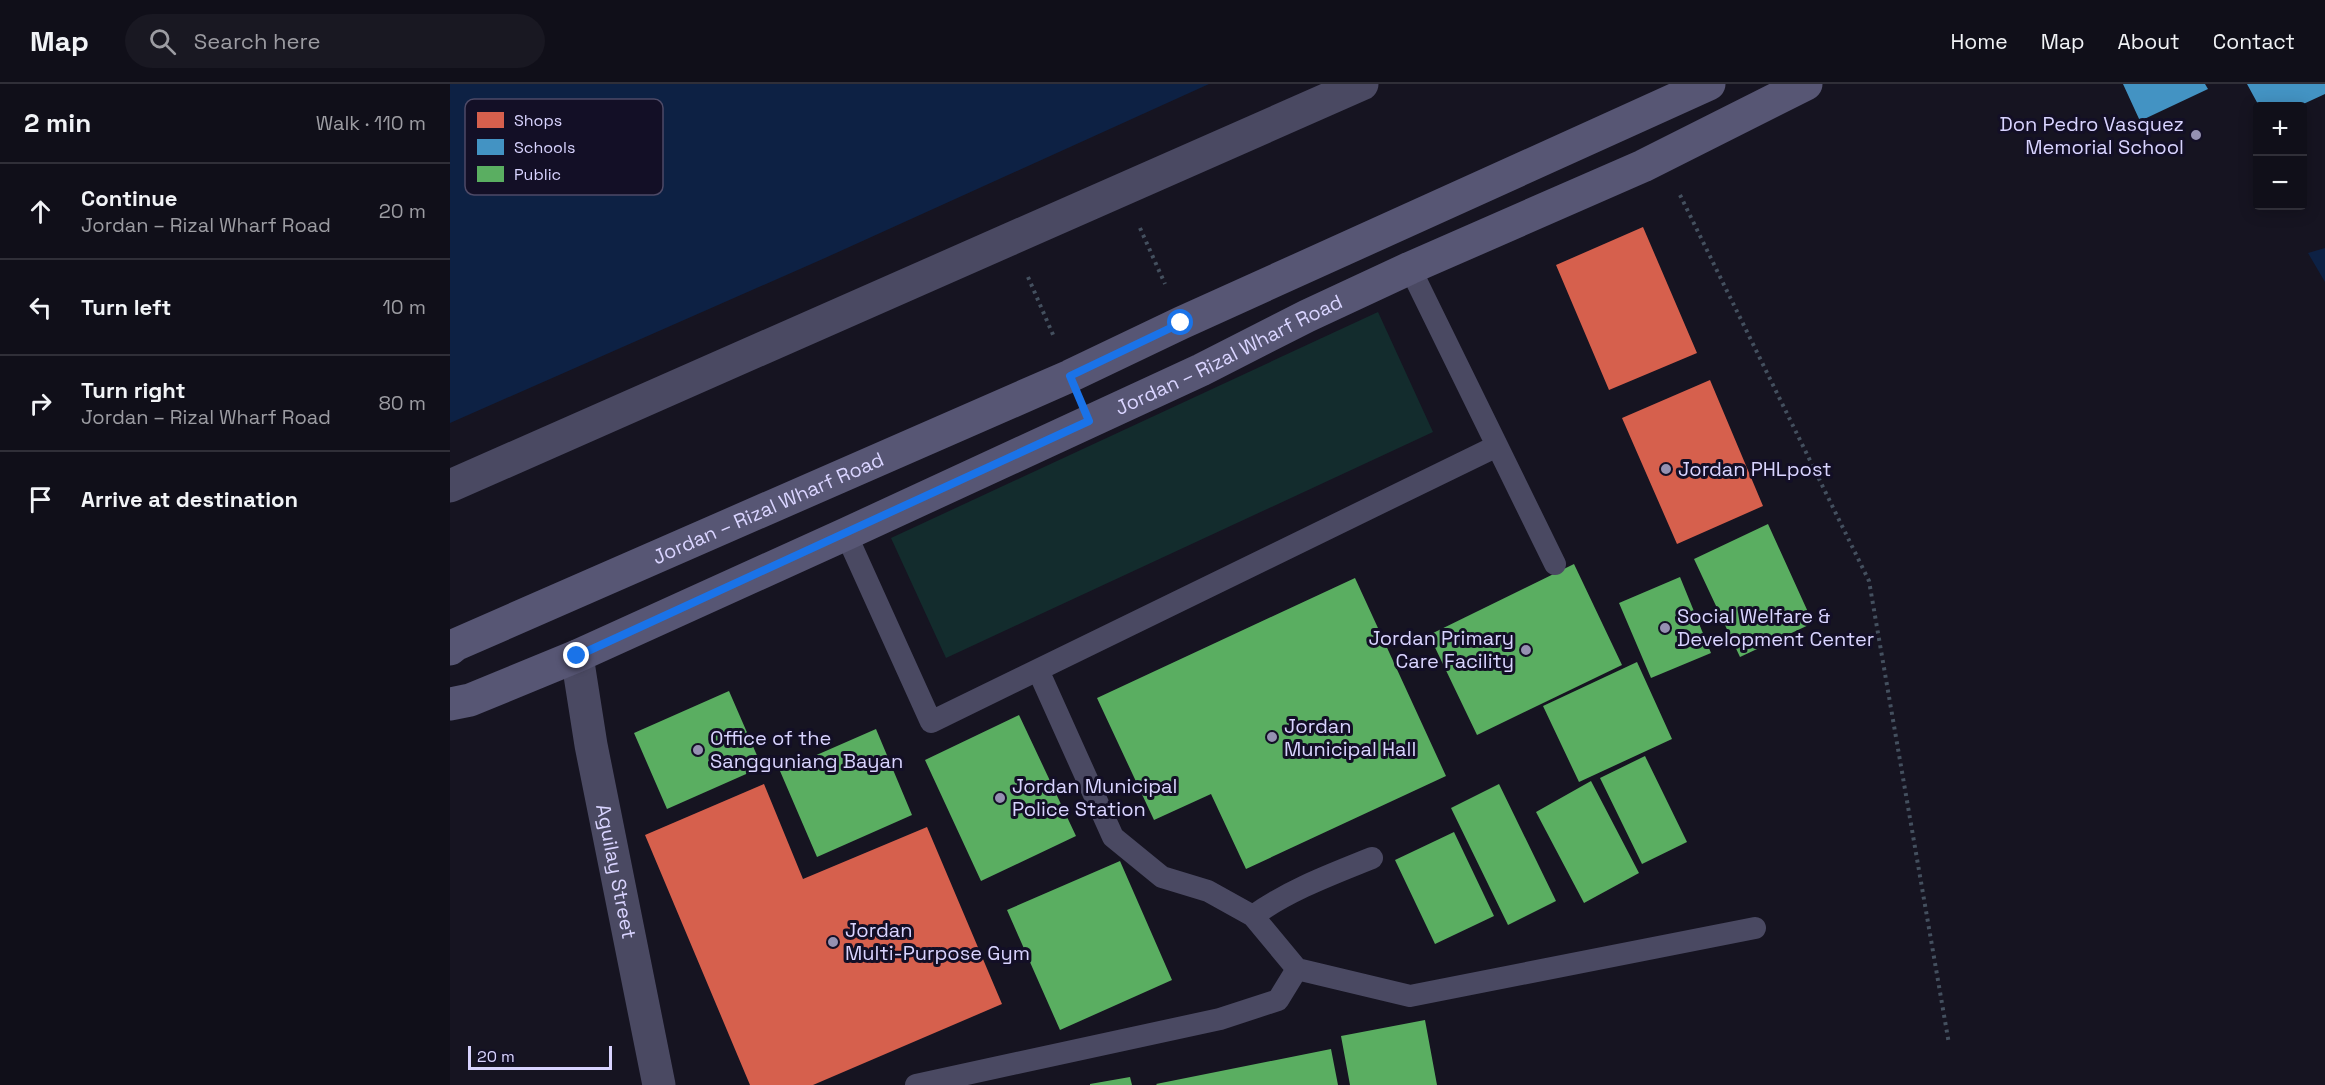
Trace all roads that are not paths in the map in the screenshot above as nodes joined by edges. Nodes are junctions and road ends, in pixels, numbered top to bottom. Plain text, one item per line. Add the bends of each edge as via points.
1 (1362, 84) edge
2 (1709, 84) edge
3 (1806, 84) edge
4 (1410, 268) junction
5 (1497, 446) junction
6 (450, 486) edge
7 (846, 534) junction
8 (1555, 564) dead end
9 (450, 649) edge
10 (577, 656) junction
11 (1038, 670) junction
12 (450, 704) edge
13 (1372, 858) dead end
14 (1253, 916) junction
15 (1755, 928) dead end
16 (1297, 969) junction
17 (659, 1085) edge
18 (916, 1085) edge

1 - 6 street
2 - 9 main road, Jordan – Rizal Wharf Road via 1070,376
3 - 4 main road, Jordan – Rizal Wharf Road via 1662,158
4 - 5 lane
4 - 7 main road, Jordan – Rizal Wharf Road via 1201,370
5 - 8 lane
5 - 11 lane
7 - 10 main road, Jordan – Rizal Wharf Road
7 - 11 lane via 931,722
10 - 12 main road, Jordan – Rizal Wharf Road via 470,700
10 - 17 street, Aguilay Street
11 - 14 lane via 1113,837 1162,877 1208,891
13 - 14 lane via 1306,885
14 - 16 lane
15 - 16 lane via 1410,996
16 - 18 lane via 1278,1000 1220,1019

